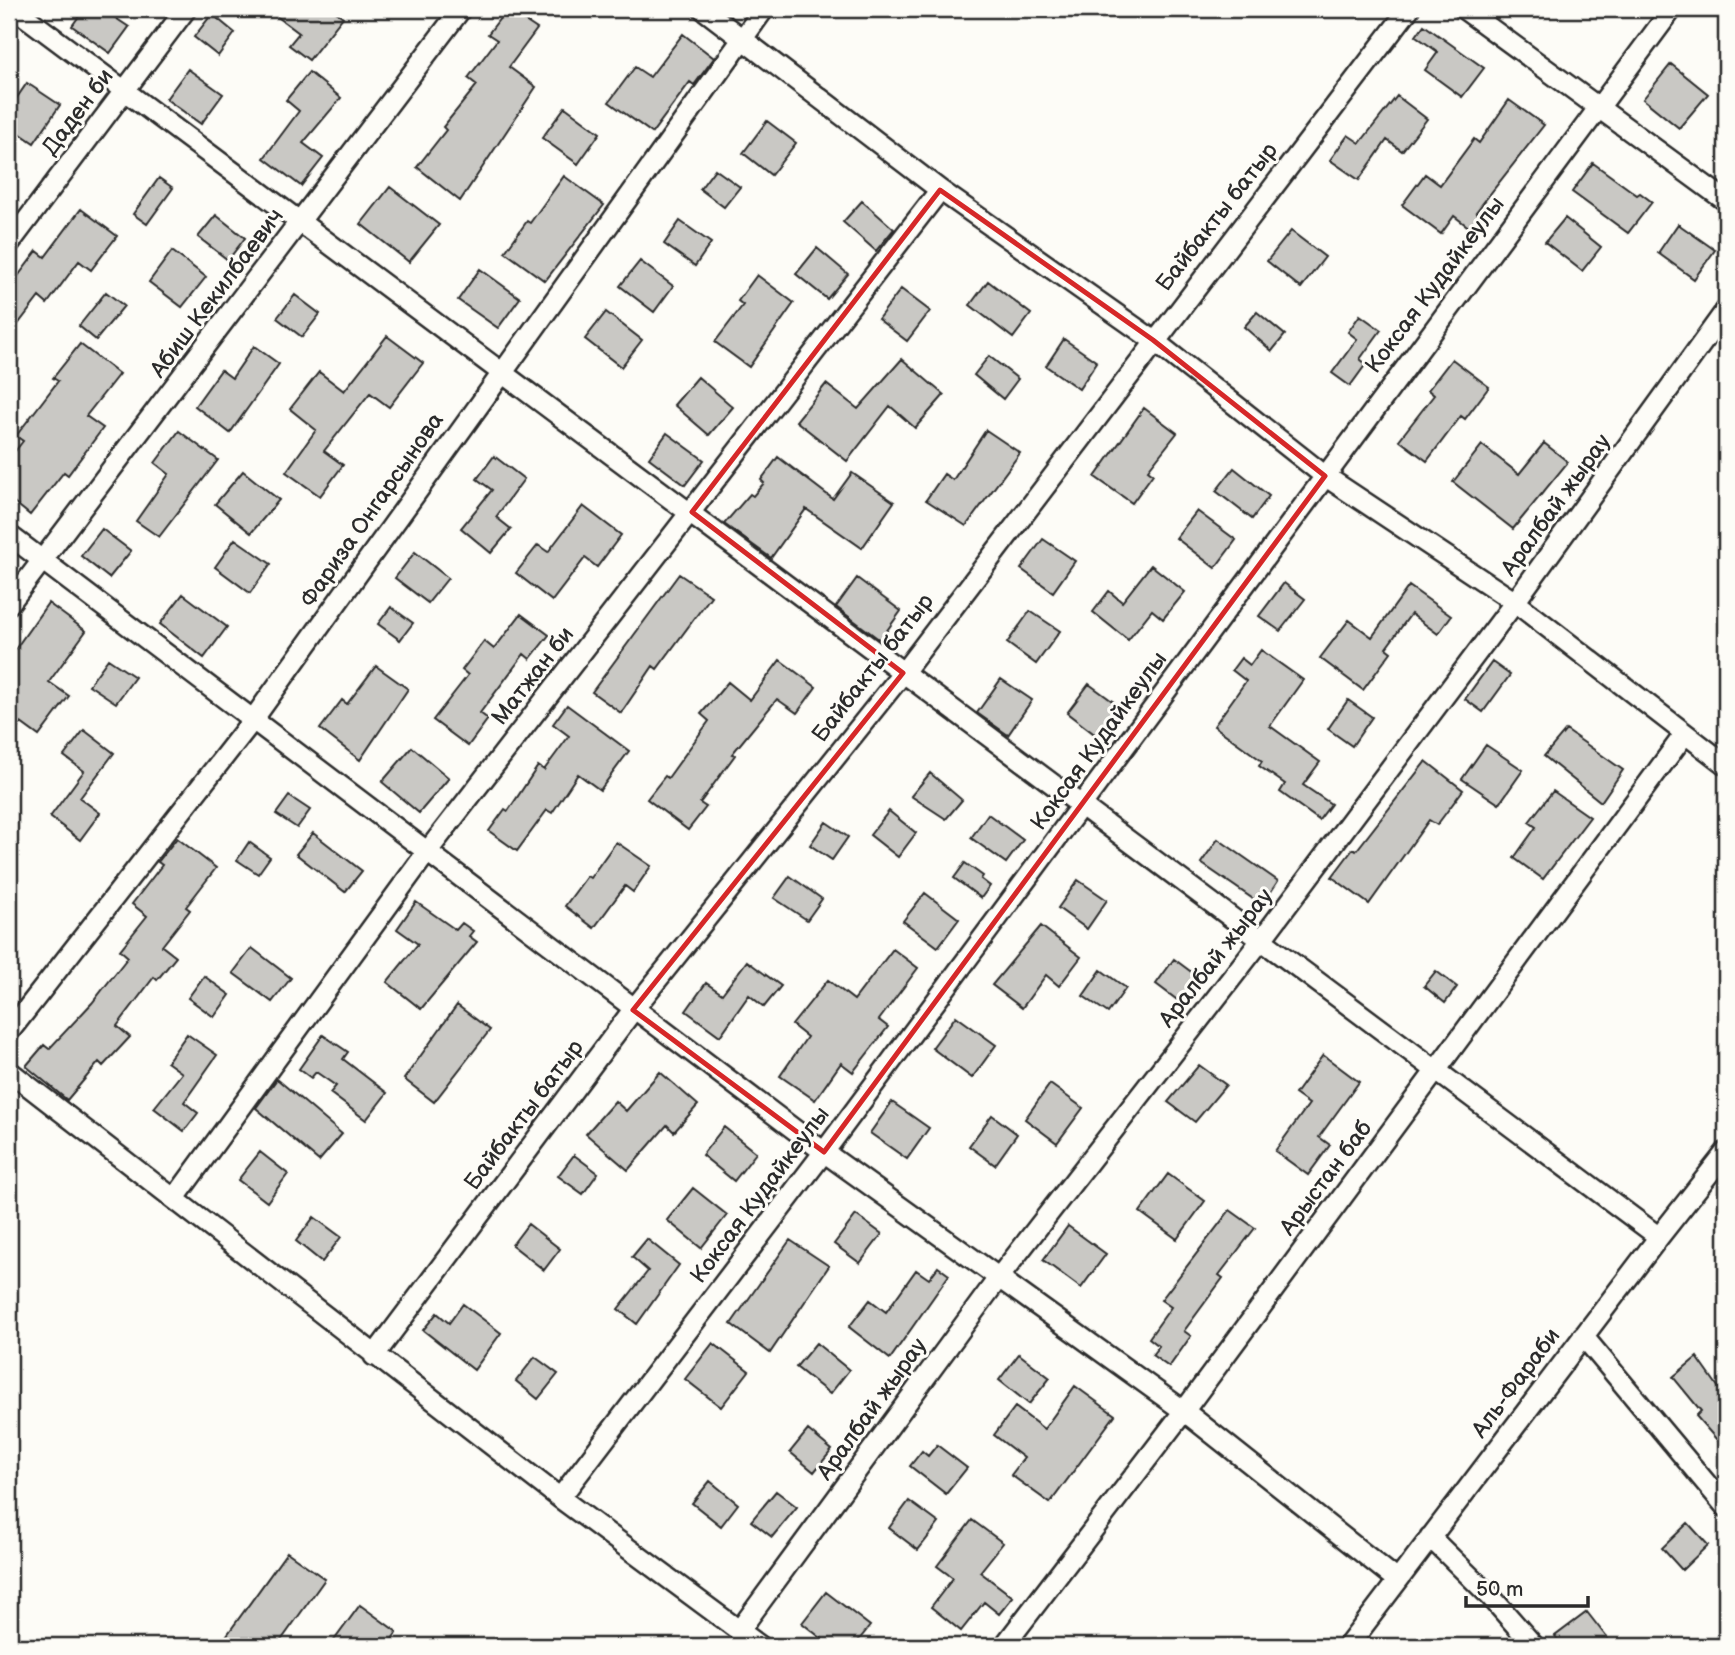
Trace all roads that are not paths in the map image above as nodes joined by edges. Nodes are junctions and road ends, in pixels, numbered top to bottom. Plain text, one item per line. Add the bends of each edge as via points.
1 (15, 9) edge
2 (186, 9) edge
3 (461, 9) edge
4 (703, 9) edge
5 (764, 9) edge
6 (1409, 9) edge
7 (1464, 9) edge
8 (1672, 9) edge
9 (742, 39) junction
10 (124, 92) junction
11 (1599, 105) junction
12 (940, 190) junction
13 (1726, 201) edge
14 (303, 221) junction
15 (9, 244) edge
16 (1726, 310) edge
17 (1153, 340) junction
18 (502, 370) junction
19 (1325, 476) junction
20 (692, 512) junction
21 (9, 535) edge
22 (43, 560) junction
23 (1515, 602) junction
24 (9, 604) edge
25 (903, 673) junction
26 (252, 721) junction
27 (1684, 735) junction
28 (1726, 765) edge
29 (1082, 805) junction
30 (427, 852) junction
31 (1262, 939) junction
32 (633, 1010) junction
33 (9, 1032) edge
34 (1437, 1070) junction
35 (9, 1071) edge
36 (824, 1152) junction
37 (1724, 1161) edge
38 (175, 1198) junction
39 (1659, 1237) junction
40 (998, 1280) junction
41 (1583, 1336) junction
42 (374, 1356) junction
43 (1184, 1411) junction
44 (560, 1498) junction
45 (1726, 1507) edge
46 (1430, 1537) junction
47 (1397, 1580) junction
48 (739, 1631) junction
49 (760, 1646) edge
50 (1003, 1646) edge
51 (1348, 1646) edge
52 (1534, 1646) edge

1 - 10 street
2 - 10 street, Даден би
3 - 14 street, Абиш Кекилбаевич
4 - 9 street
5 - 9 street, Фариза Онгарсынова
6 - 17 street, Байбакты батыр
7 - 11 street
8 - 11 street, Коксая Кудайкеулы
9 - 12 street
9 - 18 street, Фариза Онгарсынова
10 - 14 street
10 - 15 street, Даден би
11 - 13 street
11 - 19 street, Коксая Кудайкеулы
12 - 17 street
12 - 20 street, Матжан би
14 - 18 street
14 - 22 street, Абиш Кекилбаевич
16 - 23 street, Аралбай жырау
17 - 19 street
17 - 25 street, Байбакты батыр
18 - 20 street
18 - 26 street, Фариза Онгарсынова
19 - 23 street
19 - 29 street, Коксая Кудайкеулы
20 - 25 street
20 - 30 street, Матжан би
21 - 22 street
22 - 24 street, Абиш Кекилбаевич
22 - 26 street
23 - 27 street
23 - 31 street, Аралбай жырау
25 - 29 street
25 - 32 street, Байбакты батыр
26 - 30 street
26 - 33 street, Фариза Онгарсынова
27 - 28 street
27 - 34 street, Арыстан баб
29 - 31 street
29 - 36 street, Коксая Кудайкеулы
30 - 32 street
30 - 38 street, Матжан би
31 - 34 street
31 - 40 street, Аралбай жырау
32 - 36 street
32 - 42 street, Байбакты батыр
34 - 39 street
34 - 43 street, Арыстан баб
35 - 38 street
36 - 40 street
36 - 44 street, Коксая Кудайкеулы
37 - 39 street, Аль-Фараби
38 - 42 street
39 - 41 street, Аль-Фараби
40 - 43 street
40 - 48 street, Аралбай жырау
41 - 45 street
41 - 46 street, Аль-Фараби
42 - 44 street
43 - 47 street
43 - 50 street, Арыстан баб
44 - 48 street
46 - 47 street, Аль-Фараби
46 - 52 street
47 - 51 street, Аль-Фараби
48 - 49 street

